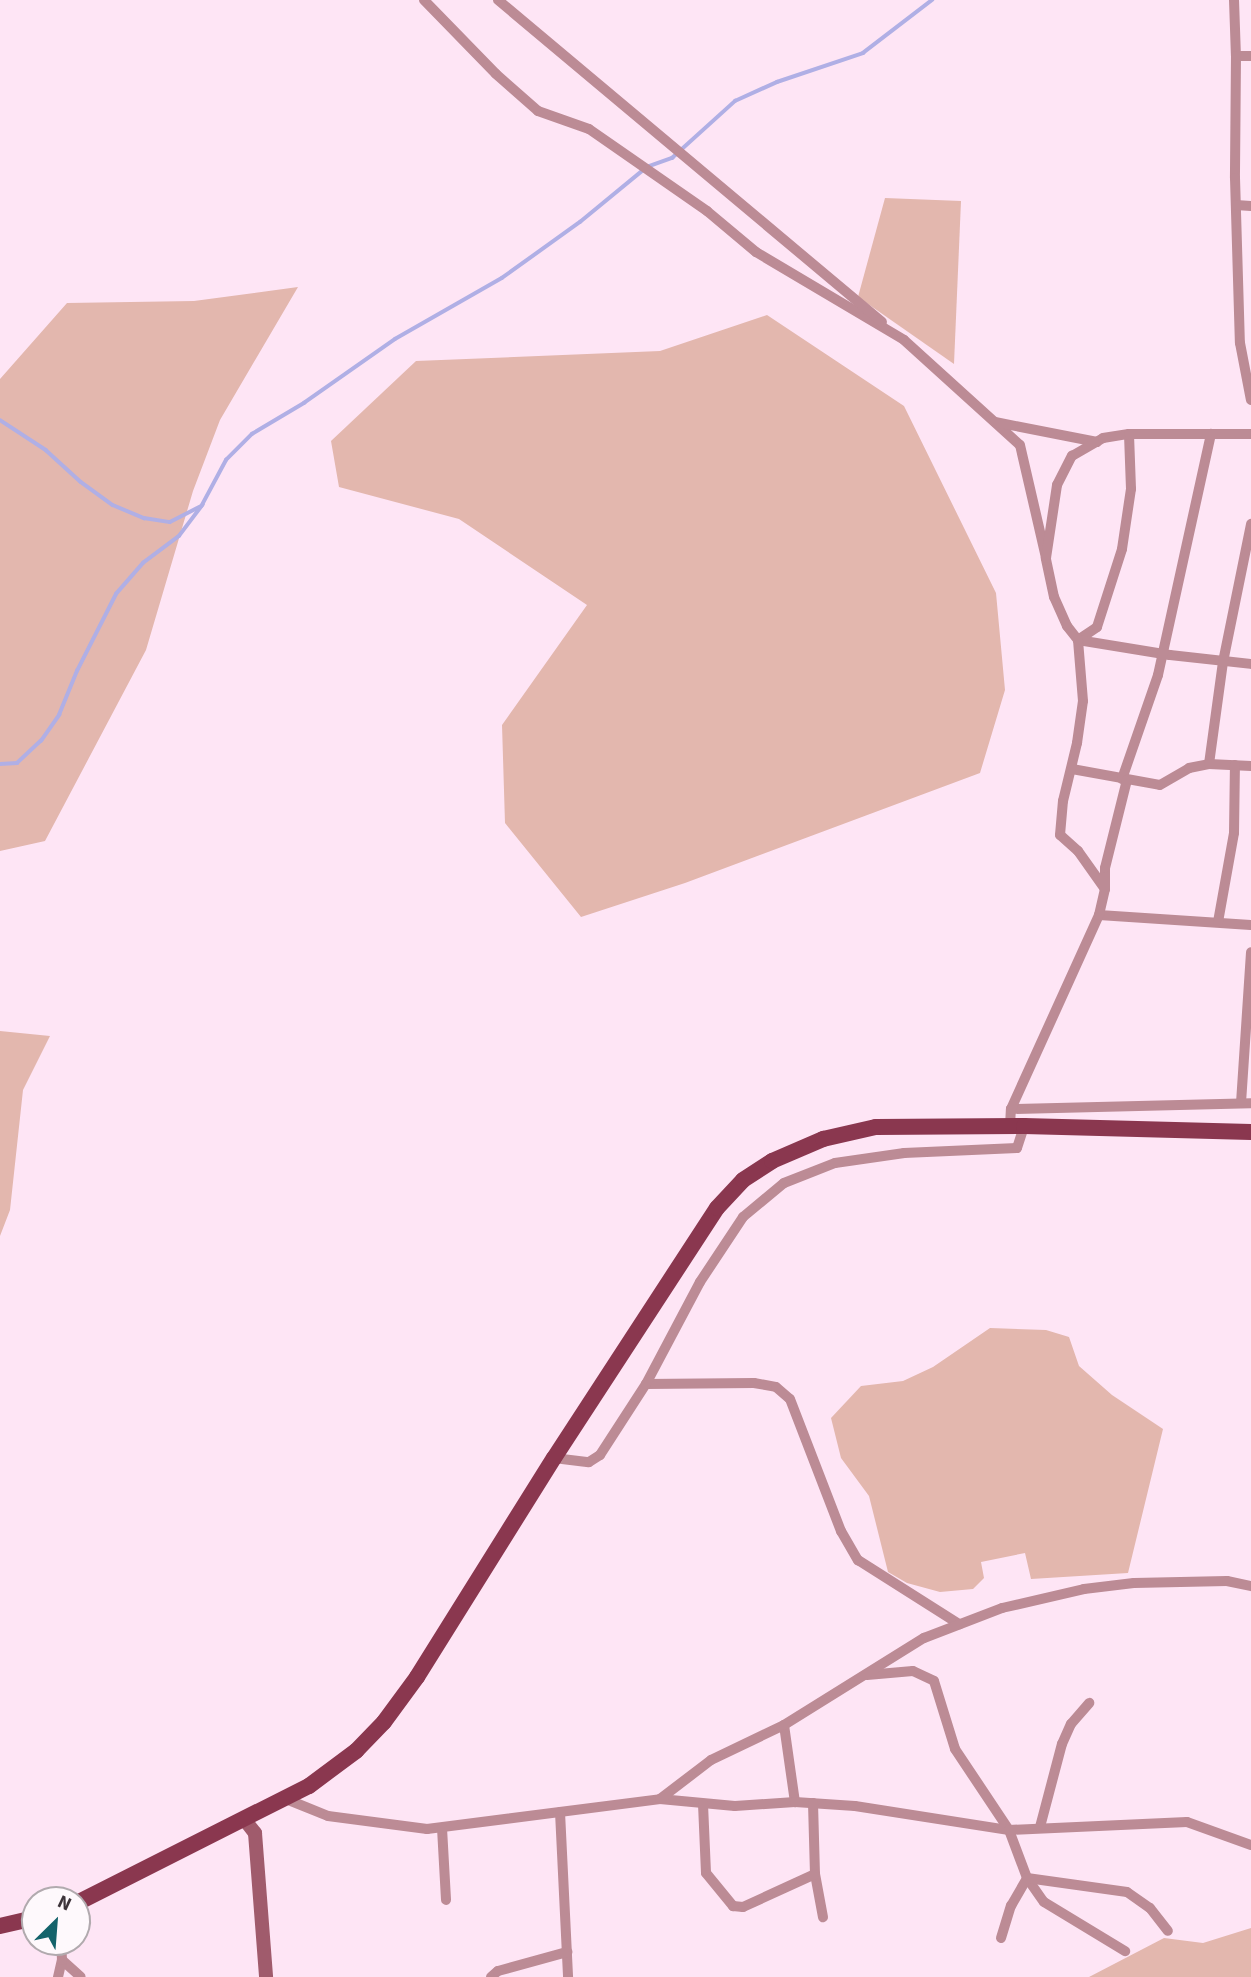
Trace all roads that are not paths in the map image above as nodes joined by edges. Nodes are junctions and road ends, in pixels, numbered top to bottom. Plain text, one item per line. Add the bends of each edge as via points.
1 (424, 0) edge
2 (498, 0) edge
3 (1234, 0) edge
4 (1236, 55) junction
5 (1251, 57) edge
6 (1236, 205) junction
7 (1251, 206) edge
8 (904, 340) junction
9 (1251, 400) edge
10 (995, 422) junction
11 (1129, 434) junction
12 (1211, 434) junction
13 (1251, 434) edge
14 (1097, 442) junction
15 (1251, 524) edge
16 (1046, 558) junction
17 (1078, 640) junction
18 (1163, 654) junction
19 (1223, 662) junction
20 (1251, 664) edge
21 (1209, 764) junction
22 (1235, 765) junction
23 (1251, 766) edge
24 (1072, 769) junction
25 (1125, 779) junction
26 (1105, 889) junction
27 (1099, 915) junction
28 (1218, 922) junction
29 (1251, 925) edge
30 (1251, 952) edge
31 (1246, 1103) edge
32 (1011, 1109) junction
33 (1017, 1126) junction
34 (1251, 1132) edge
35 (646, 1384) junction
36 (554, 1458) junction
37 (1251, 1586) edge
38 (959, 1624) junction
39 (863, 1675) junction
40 (1089, 1703) dead end
41 (784, 1725) junction
42 (286, 1798) junction
43 (660, 1799) junction
44 (795, 1802) junction
45 (813, 1803) junction
46 (704, 1804) junction
47 (560, 1812) junction
48 (244, 1819) junction
49 (1040, 1827) junction
50 (442, 1828) junction
51 (1009, 1830) junction
52 (1251, 1845) edge
53 (815, 1874) junction
54 (1027, 1878) junction
55 (91, 1896) edge
56 (446, 1900) dead end
57 (823, 1917) dead end
58 (21, 1921) edge
59 (0, 1926) edge
60 (1168, 1931) dead end
61 (1001, 1938) dead end
62 (1125, 1951) dead end
63 (567, 1952) junction
64 (62, 1956) edge
65 (62, 1960) junction
66 (58, 1977) edge
67 (81, 1977) edge
68 (266, 1977) edge
69 (491, 1977) edge
70 (568, 1977) edge

1 - 8 street via 538,111 589,129 756,251
2 - 8 street
3 - 4 street
4 - 5 street
4 - 6 street
6 - 7 street
6 - 9 street via 1240,343
8 - 10 street
10 - 14 street
10 - 16 street via 1020,444
11 - 12 street
11 - 14 street
11 - 17 street via 1131,489 1122,549 1097,626
12 - 13 street
12 - 18 street
14 - 16 street via 1072,456 1057,485
15 - 19 street
16 - 17 street via 1054,597
17 - 18 street
17 - 24 street via 1083,701
18 - 19 street
18 - 25 street
19 - 20 street
19 - 21 street
21 - 22 street
21 - 25 street via 1189,768 1160,785
22 - 23 street
22 - 28 street via 1234,833
24 - 25 street
24 - 26 street via 1060,835 1078,851
25 - 26 street via 1105,868
26 - 27 street
27 - 28 street
27 - 32 street
28 - 29 street
30 - 31 street
31 - 32 street
32 - 33 street
33 - 34 main road
33 - 35 street via 1017,1148 904,1153 835,1163 784,1183 743,1217 699,1282
33 - 36 main road via 856,1130 798,1148 743,1180 685,1254
35 - 36 street via 600,1455 590,1462
35 - 38 street via 754,1382 776,1387 790,1399 841,1531 858,1560
36 - 42 main road via 402,1699 334,1770
37 - 38 street via 1214,1581 1083,1589 1002,1608
38 - 39 street via 924,1638
39 - 41 street
39 - 51 street via 913,1671 934,1681 955,1749
40 - 49 street via 1062,1744
41 - 43 street via 711,1760
41 - 44 street
42 - 48 main road
42 - 50 street via 328,1816
43 - 46 street
43 - 47 street
44 - 45 street
44 - 46 street
45 - 51 street
45 - 53 street
46 - 53 street via 706,1873 733,1906 743,1907
47 - 50 street
47 - 63 street
48 - 55 main road
48 - 68 street via 255,1833
49 - 51 street
49 - 52 street via 1186,1822
50 - 56 street
51 - 54 street
53 - 57 street
54 - 60 street via 1127,1892 1150,1908
54 - 61 street via 1011,1906
54 - 62 street via 1044,1902
58 - 59 main road
63 - 69 street via 498,1971
63 - 70 street
64 - 65 street
65 - 66 street
65 - 67 street

